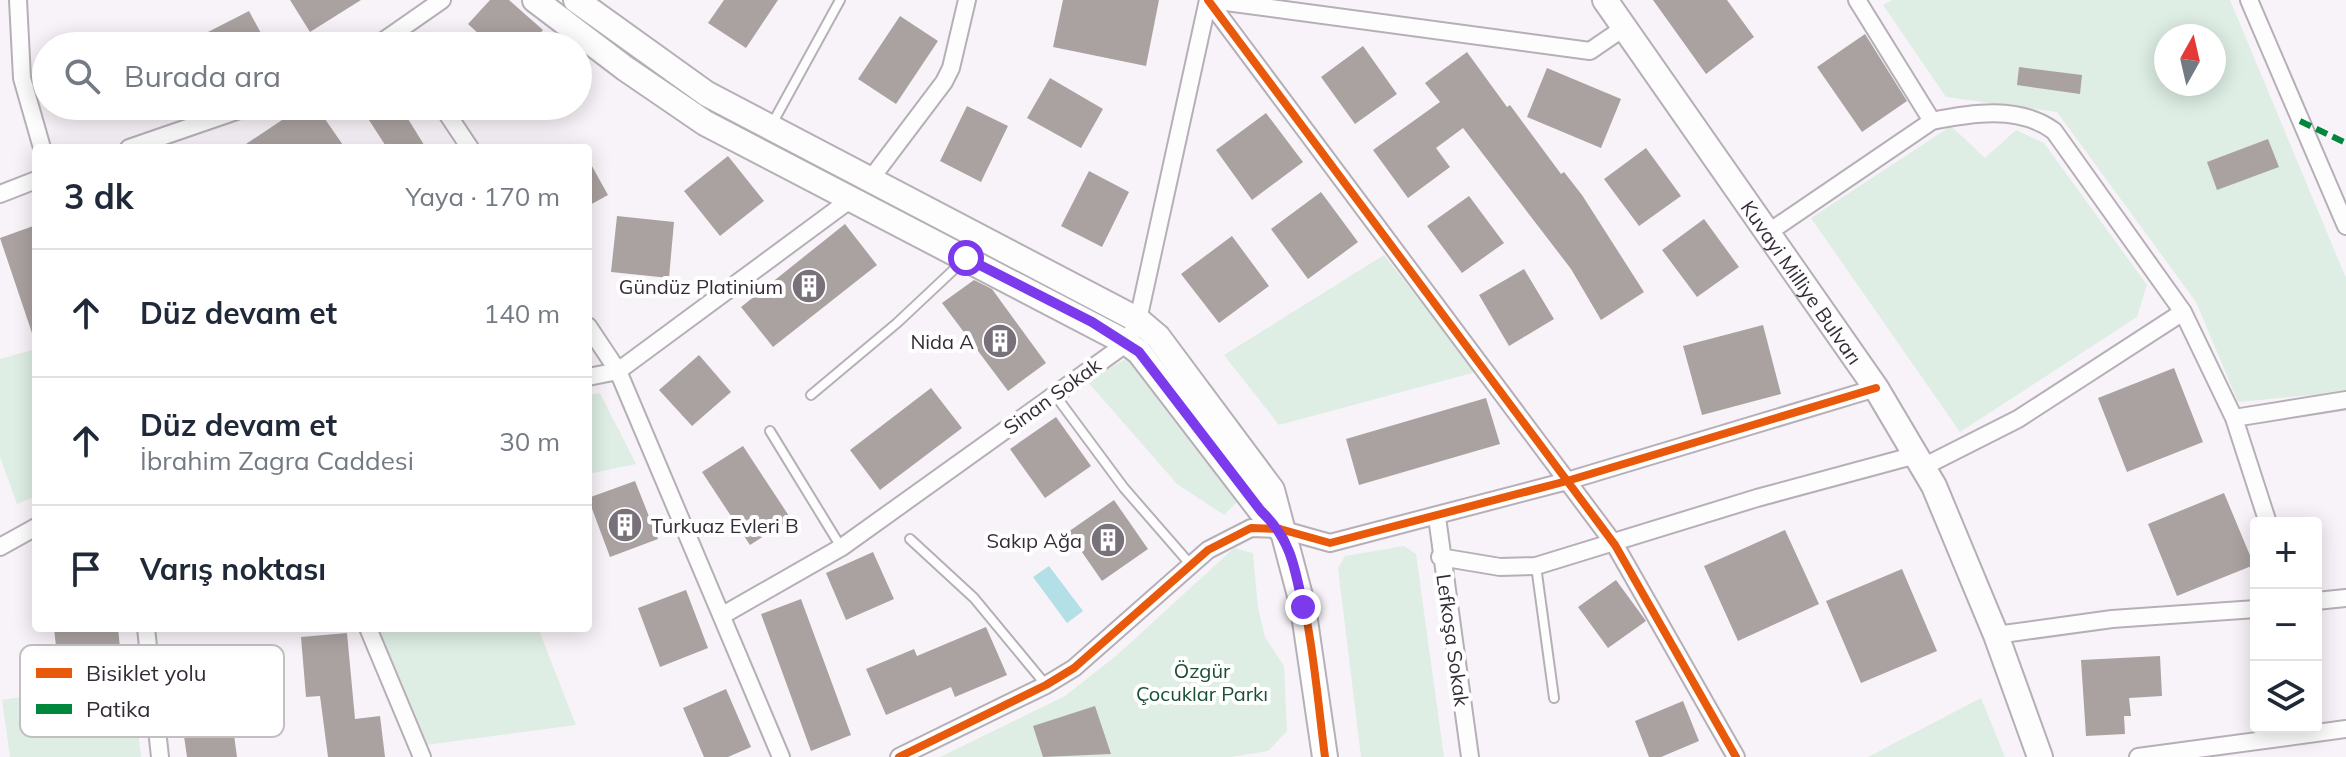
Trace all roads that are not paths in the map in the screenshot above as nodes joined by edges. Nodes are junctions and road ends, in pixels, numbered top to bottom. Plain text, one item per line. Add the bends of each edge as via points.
1 (18, 0) edge
2 (442, 0) edge
3 (535, 0) edge
4 (576, 0) edge
5 (840, 0) edge
6 (967, 0) edge
7 (1209, 0) edge
8 (1605, 0) edge
9 (1857, 0) edge
10 (2249, 0) edge
11 (19, 23) junction
12 (0, 24) edge
13 (1625, 27) junction
14 (407, 32) edge
15 (579, 32) edge
16 (592, 41) edge
17 (32, 113) edge
18 (34, 120) edge
19 (210, 120) edge
20 (451, 120) edge
21 (1932, 121) junction
22 (770, 129) junction
23 (41, 144) edge
24 (141, 144) edge
25 (467, 144) edge
26 (870, 180) junction
27 (32, 182) edge
28 (0, 194) edge
29 (851, 199) junction
30 (2346, 226) edge
31 (1766, 234) junction
32 (966, 258) junction
33 (2183, 312) junction
34 (1138, 320) junction
35 (592, 332) edge
36 (1127, 343) junction
37 (618, 371) junction
38 (592, 376) edge
39 (1876, 388) junction
40 (1055, 394) junction
41 (811, 395) dead end
42 (2346, 400) edge
43 (2234, 418) junction
44 (770, 431) dead end
45 (1919, 461) junction
46 (1567, 481) junction
47 (1437, 517) junction
48 (2266, 517) edge
49 (32, 529) edge
50 (1280, 529) junction
51 (910, 539) dead end
52 (1615, 545) junction
53 (0, 547) edge
54 (842, 547) junction
55 (1440, 557) junction
56 (1191, 565) junction
57 (1536, 566) junction
58 (2346, 598) edge
59 (2322, 600) edge
60 (2250, 609) edge
61 (723, 615) junction
62 (370, 632) edge
63 (1996, 635) junction
64 (1046, 685) junction
65 (1554, 698) dead end
66 (2322, 729) edge
67 (2346, 729) edge
68 (2279, 733) edge
69 (158, 737) edge
70 (160, 757) edge
71 (422, 757) edge
72 (781, 757) edge
73 (899, 757) edge
74 (1325, 757) edge
75 (1470, 757) edge
76 (1736, 757) edge
77 (2040, 757) edge
78 (2138, 757) edge

1 - 11 street
2 - 14 street
3 - 15 main road
4 - 22 main road via 694,86
5 - 22 lane
6 - 26 street via 944,82
7 - 13 street via 1590,51
7 - 34 street, Sinan Sokak
7 - 46 street
8 - 13 main road, Kuvayi Milliye Bulvarı
9 - 21 street
10 - 30 street
11 - 12 street
11 - 17 street via 22,78
13 - 31 main road, Kuvayi Milliye Bulvarı
16 - 29 main road via 705,123
18 - 23 street
19 - 24 street
20 - 25 street
21 - 31 street
21 - 33 street via 1994,113 2046,126
22 - 26 main road
26 - 34 main road
27 - 28 street
29 - 32 main road
29 - 37 street
31 - 39 main road, Kuvayi Milliye Bulvarı
32 - 36 main road
32 - 41 lane
33 - 43 street
33 - 45 street, Lefkoşa Sokak via 2018,419
34 - 36 street, Sinan Sokak
34 - 50 main road via 1178,361 1272,490
35 - 37 street
36 - 40 street, Sinan Sokak
36 - 50 main road
37 - 38 street
37 - 61 street
39 - 45 main road, Kuvayi Milliye Bulvarı
39 - 46 street
40 - 54 street, Sinan Sokak
40 - 56 lane via 1124,488
42 - 43 street
43 - 48 street
44 - 54 lane
45 - 52 street, Lefkoşa Sokak via 1757,498
45 - 63 main road, Kuvayi Milliye Bulvarı
46 - 47 street
46 - 52 street
47 - 50 street via 1330,543
47 - 55 street
49 - 53 street
50 - 56 street via 1251,528
50 - 74 main road via 1303,607
51 - 64 lane via 974,598
52 - 57 street, Lefkoşa Sokak
52 - 76 street
54 - 61 street, Sinan Sokak
55 - 57 street, Lefkoşa Sokak via 1500,567
55 - 75 street, Lefkoşa Sokak
56 - 64 street via 1090,656
57 - 65 lane
58 - 59 street
60 - 63 street via 2112,619
61 - 72 street
62 - 71 street
63 - 77 main road, Kuvayi Milliye Bulvarı
64 - 73 street
66 - 67 street
68 - 78 street
69 - 70 street

